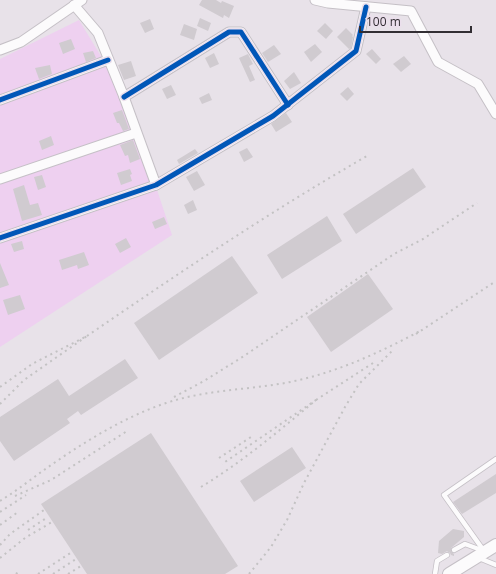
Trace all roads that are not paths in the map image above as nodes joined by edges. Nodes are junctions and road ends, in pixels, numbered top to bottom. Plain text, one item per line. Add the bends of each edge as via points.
1 (315, 0) edge
2 (78, 3) edge
3 (366, 7) junction
4 (0, 50) edge
5 (108, 60) junction
6 (124, 97) junction
7 (0, 100) edge
8 (288, 105) junction
9 (496, 114) edge
10 (136, 133) junction
11 (0, 179) edge
12 (156, 185) junction
13 (0, 238) edge
14 (496, 459) edge
15 (496, 546) edge
16 (454, 550) dead end
17 (482, 554) junction
18 (447, 555) dead end
19 (496, 565) edge
20 (435, 574) edge
21 (449, 574) edge

1 - 3 street
2 - 4 street via 21,42
2 - 5 street via 98,33
3 - 8 street via 356,51
3 - 9 street via 411,11 438,62 478,84
5 - 6 street
5 - 7 street
6 - 8 street via 229,32 241,32
6 - 10 street
8 - 12 street
10 - 11 street
10 - 12 street
12 - 13 street
14 - 17 lane via 444,495
15 - 17 main road
16 - 17 lane via 465,544
17 - 19 lane
17 - 21 main road
18 - 20 lane via 436,561

